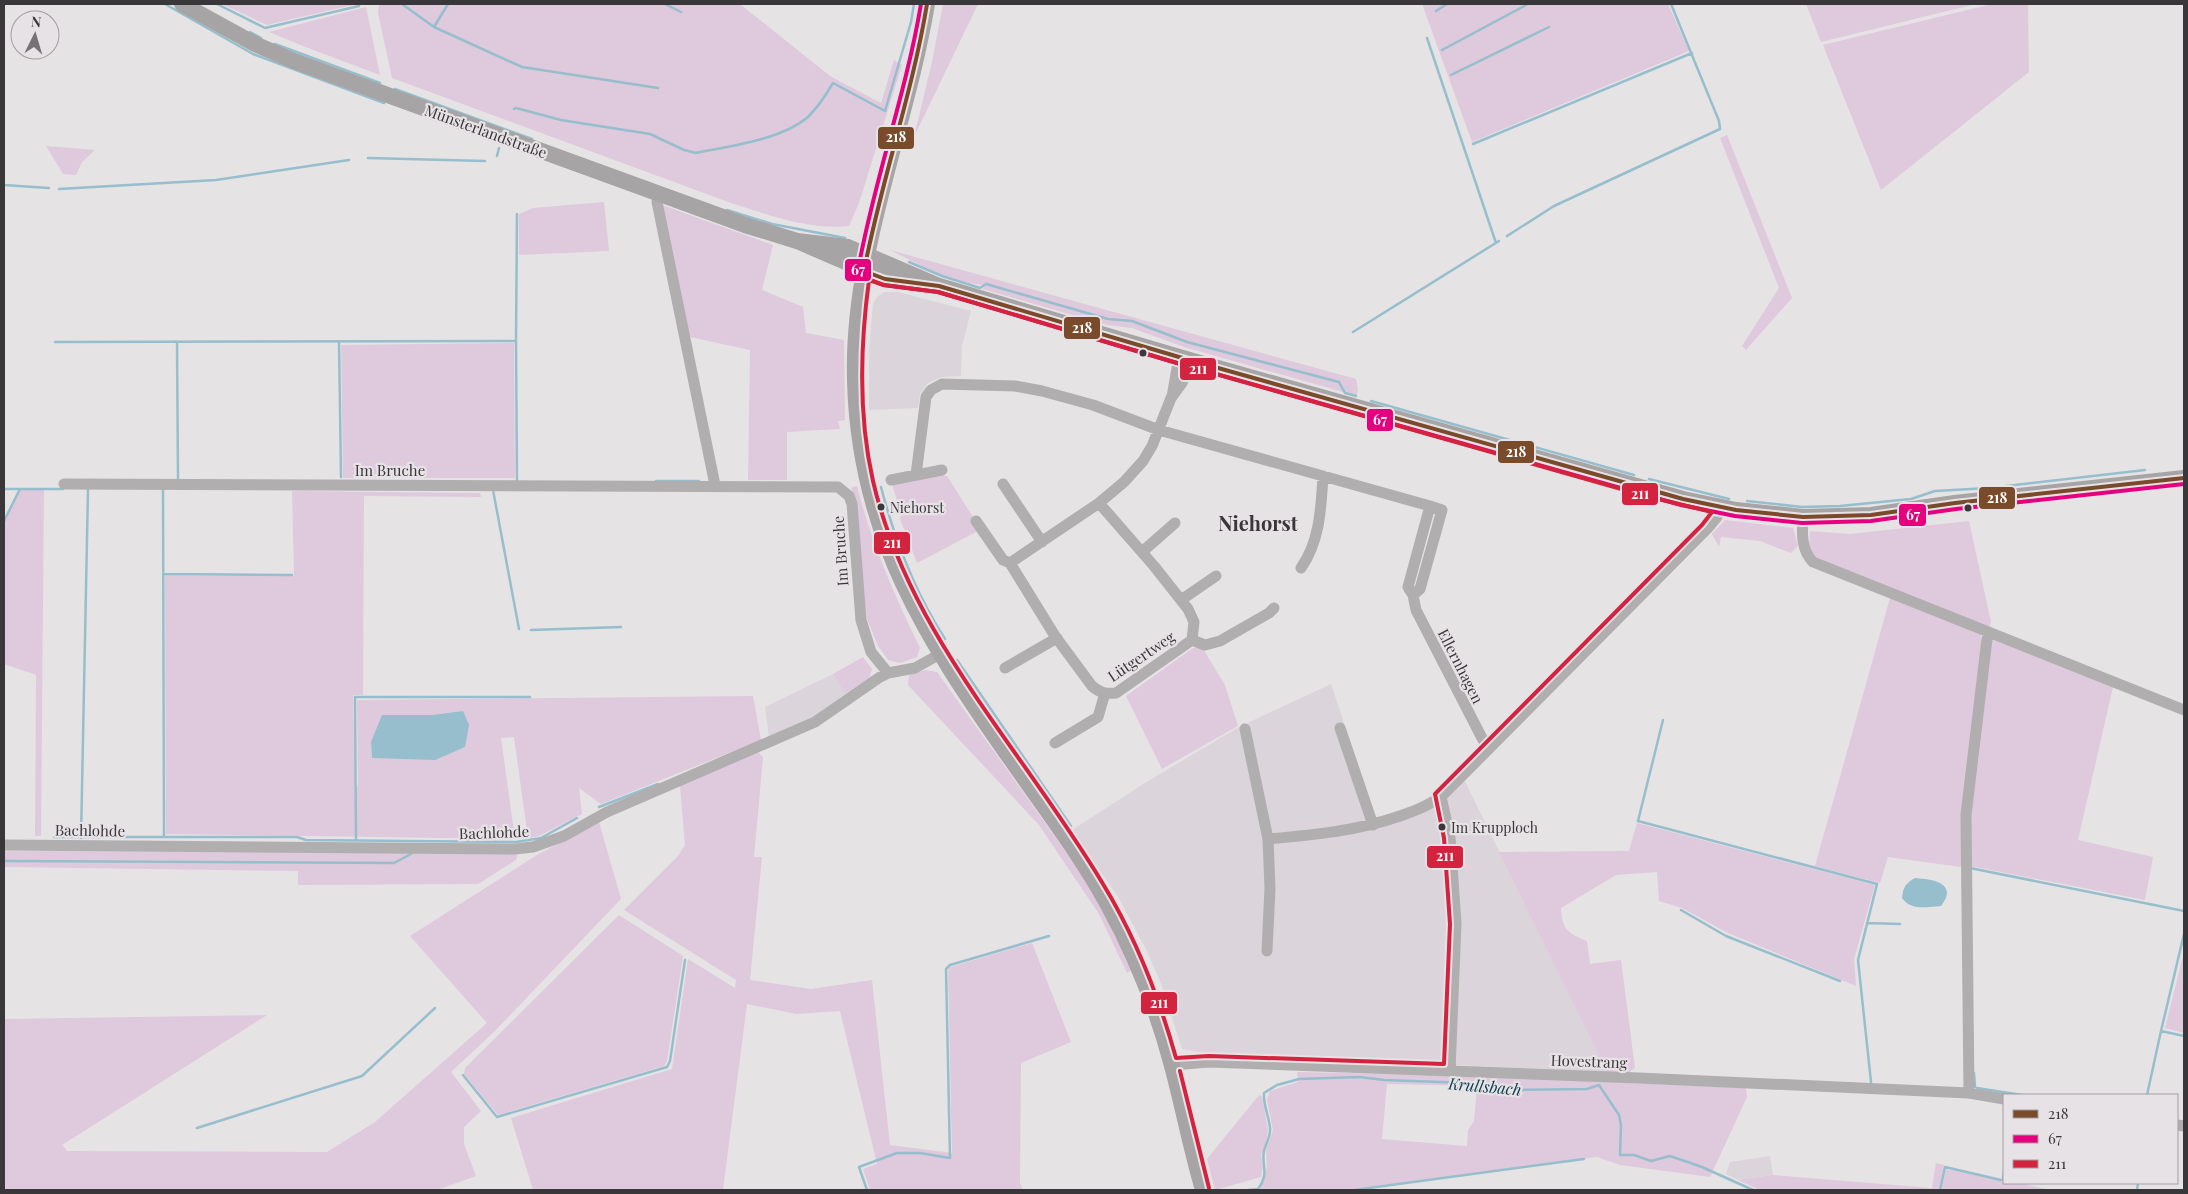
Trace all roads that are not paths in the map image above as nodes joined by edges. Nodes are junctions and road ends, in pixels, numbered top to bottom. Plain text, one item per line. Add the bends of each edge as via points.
1 (182, 4) edge
2 (927, 4) edge
3 (659, 193) junction
4 (797, 241) junction
5 (867, 254) junction
6 (864, 271) junction
7 (939, 286) junction
8 (1185, 359) junction
9 (1159, 430) junction
10 (942, 470) dead end
11 (916, 475) junction
12 (1323, 476) junction
13 (2184, 478) edge
14 (891, 480) dead end
15 (64, 484) dead end
16 (1003, 484) dead end
17 (715, 485) junction
18 (1099, 503) junction
19 (1719, 507) junction
20 (1802, 517) junction
21 (976, 521) dead end
22 (1175, 523) dead end
23 (1042, 542) junction
24 (1142, 552) junction
25 (1010, 564) junction
26 (1301, 568) dead end
27 (1216, 576) dead end
28 (1181, 600) junction
29 (1274, 608) dead end
30 (1989, 632) junction
31 (1057, 638) junction
32 (1192, 640) junction
33 (940, 654) junction
34 (1005, 668) dead end
35 (888, 673) junction
36 (1105, 694) junction
37 (2184, 710) edge
38 (1340, 728) dead end
39 (1245, 729) dead end
40 (1055, 742) dead end
41 (1488, 747) junction
42 (1441, 797) junction
43 (1373, 825) junction
44 (1268, 839) junction
45 (4, 845) edge
46 (1267, 950) dead end
47 (1172, 1065) junction
48 (1450, 1070) junction
49 (1969, 1093) junction
50 (2003, 1099) edge
51 (1203, 1190) edge

1 - 3 main road, Münsterlandstraße via 255,44 294,61
2 - 5 main road
3 - 4 main road, Münsterlandstraße
3 - 17 street via 657,202
4 - 5 main road via 848,247
4 - 6 main road
5 - 6 main road
5 - 7 main road
6 - 7 main road via 885,279
6 - 33 main road via 855,379 865,475 873,508 896,571
7 - 8 main road
8 - 9 street via 1182,384 1172,398
8 - 19 main road via 1648,490
9 - 11 street, Ellernhagen via 1093,405 1042,391 1015,386 942,384 926,398
9 - 12 street, Ellernhagen
9 - 18 street via 1143,461
10 - 11 street
11 - 14 street
12 - 26 street via 1315,540
12 - 41 street, Ellernhagen via 1442,510 1420,589 1413,595 1416,610
13 - 20 main road via 1871,515
15 - 17 street, Im Bruche
16 - 23 street
17 - 35 street, Im Bruche via 830,486 844,490 852,504 861,620 871,652
18 - 23 street
18 - 24 street, Lütgertweg
19 - 20 main road
19 - 41 street via 1707,529
20 - 30 street via 1804,546 1813,562
21 - 25 street, Lütgertweg via 1003,560
22 - 24 street
23 - 25 street
24 - 28 street, Lütgertweg
25 - 31 street, Lütgertweg
27 - 28 street
28 - 32 street, Lütgertweg via 1194,622
29 - 32 street, Lütgertweg via 1220,640 1205,645
30 - 37 street
30 - 49 street via 1966,815
31 - 34 street
31 - 36 street, Lütgertweg via 1092,686
32 - 36 street, Lütgertweg via 1133,683 1116,693
33 - 35 street, Bachlohde via 915,668
33 - 47 main road via 1107,903 1145,982
35 - 45 street, Bachlohde via 815,722 607,812 564,836 533,847
36 - 40 street, Lütgertweg via 1098,717
38 - 43 street
39 - 44 street
41 - 42 street
42 - 43 street via 1429,806
42 - 48 street via 1450,837 1456,924
43 - 44 street
44 - 46 street
47 - 48 street, Hovestrang via 1209,1062
47 - 51 main road
48 - 49 street, Hovestrang
49 - 50 street, Hovestrang

